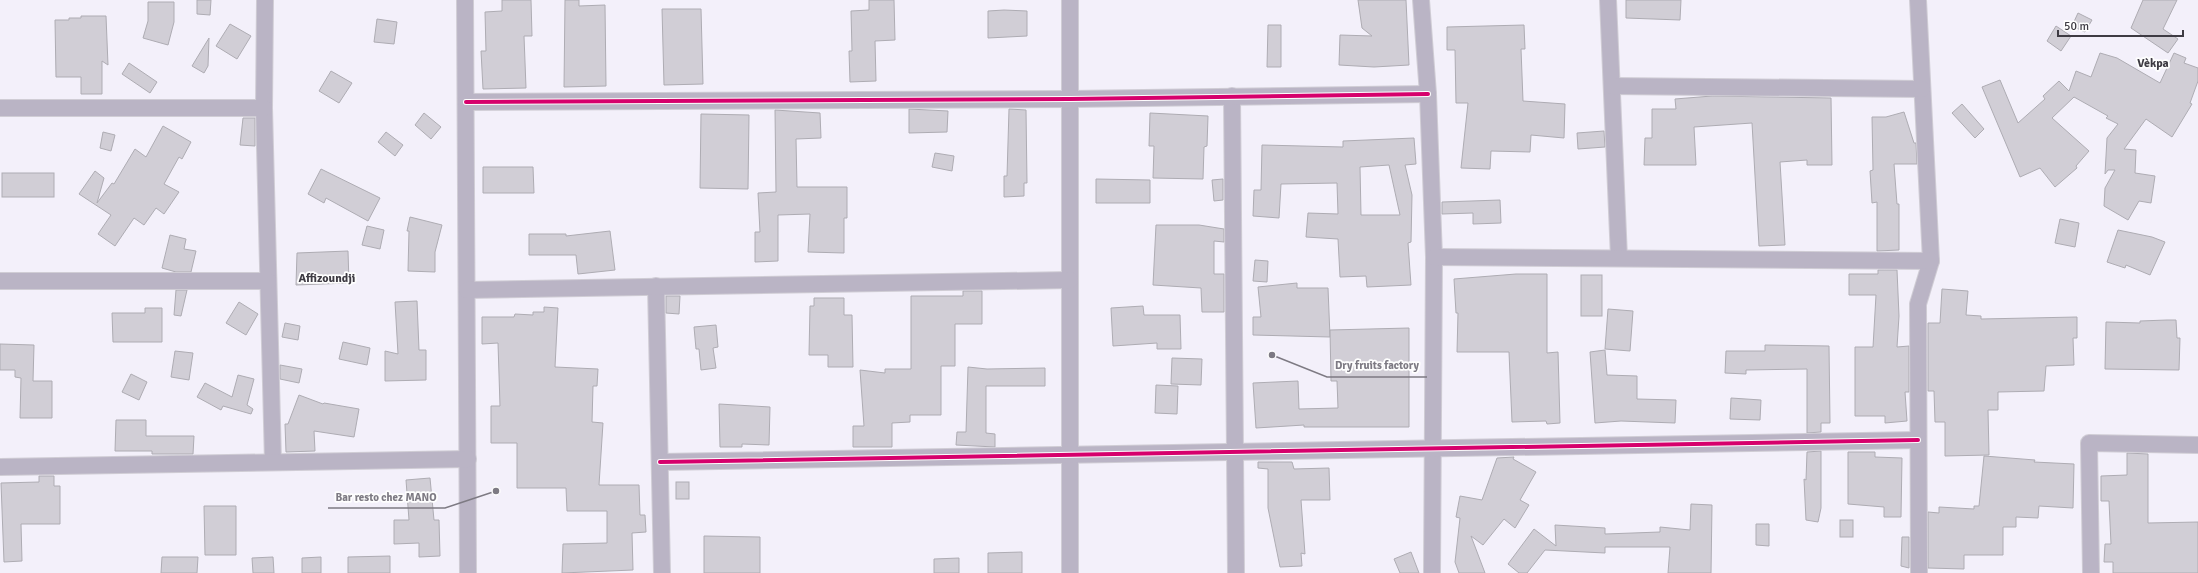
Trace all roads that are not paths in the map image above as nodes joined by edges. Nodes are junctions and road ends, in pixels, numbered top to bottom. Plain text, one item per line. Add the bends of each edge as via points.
1 (264, 0) edge
2 (465, 0) edge
3 (1070, 0) edge
4 (1421, 0) edge
5 (1608, 0) edge
6 (1918, 0) edge
7 (1612, 86) junction
8 (1922, 89) junction
9 (1428, 94) junction
10 (1232, 96) junction
11 (1070, 99) junction
12 (466, 102) junction
13 (0, 108) edge
14 (264, 108) junction
15 (1434, 257) junction
16 (1619, 258) junction
17 (1931, 261) junction
18 (1070, 280) junction
19 (0, 281) edge
20 (268, 281) junction
21 (656, 286) junction
22 (467, 290) junction
23 (1918, 440) junction
24 (2198, 445) edge
25 (1432, 449) junction
26 (1234, 452) junction
27 (1069, 458) junction
28 (468, 459) junction
29 (273, 462) junction
30 (660, 462) junction
31 (0, 467) edge
32 (468, 573) edge
33 (662, 573) edge
34 (1070, 573) edge
35 (1236, 573) edge
36 (1432, 573) edge
37 (1919, 573) edge
38 (2091, 573) edge

1 - 14 street
2 - 12 street
3 - 11 street
4 - 9 street
5 - 7 street
6 - 8 street
7 - 8 street
7 - 16 street
8 - 17 street
9 - 10 street
9 - 15 street
10 - 11 street
10 - 26 street
11 - 12 street
11 - 18 street
12 - 22 street
13 - 14 street
14 - 20 street
15 - 16 street
15 - 25 street
16 - 17 street
17 - 23 street via 1918,304
18 - 21 street
18 - 27 street
19 - 20 street
20 - 29 street
21 - 22 street
21 - 30 street
22 - 28 street
23 - 25 street
23 - 37 street
24 - 38 street via 2090,443
25 - 26 street
25 - 36 street
26 - 27 street
26 - 35 street
27 - 30 street
27 - 34 street
28 - 29 street
28 - 32 street
29 - 31 street
30 - 33 street

